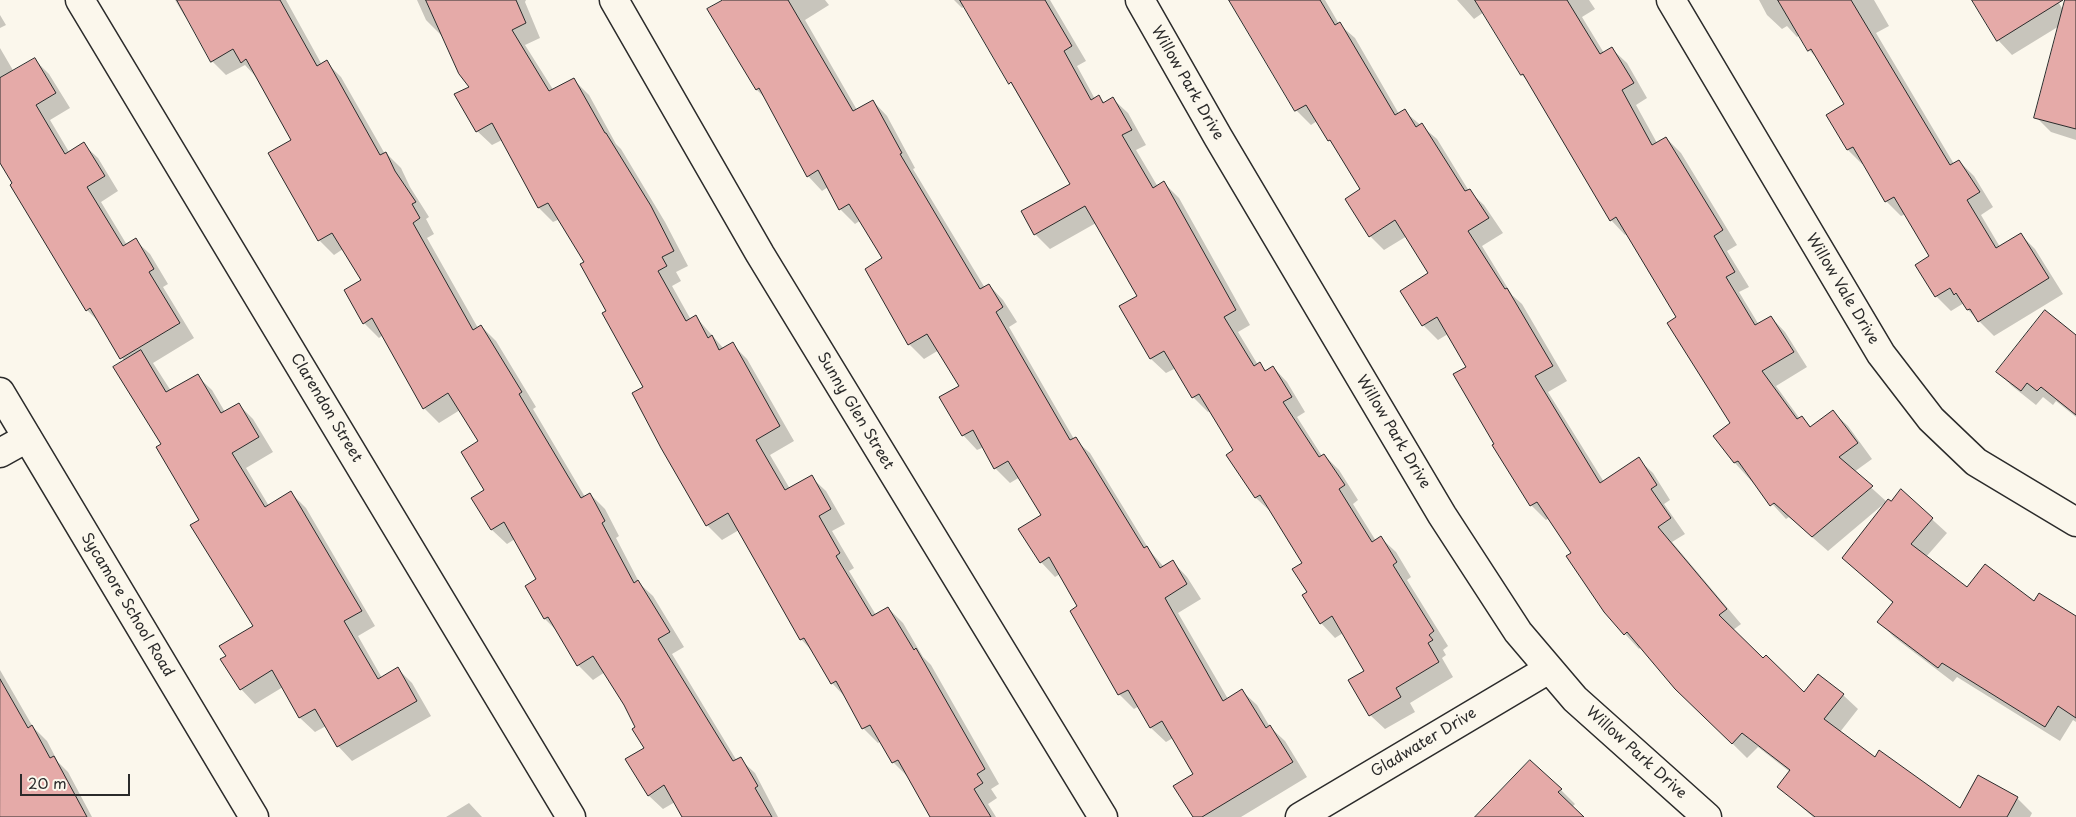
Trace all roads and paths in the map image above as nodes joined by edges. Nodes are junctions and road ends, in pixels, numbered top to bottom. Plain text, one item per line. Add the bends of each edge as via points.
1 (80, 0) edge
2 (614, 0) edge
3 (1140, 0) edge
4 (1671, 0) edge
5 (0, 392) edge
6 (27, 438) junction
7 (0, 453) edge
8 (2076, 522) edge
9 (1549, 669) junction
10 (254, 817) edge
11 (571, 817) edge
12 (1103, 817) edge
13 (1300, 817) edge
14 (1706, 817) edge

1 - 11 street, Clarendon Street
2 - 12 street, Sunny Glen Street via 760,254
3 - 9 street, Willow Park Drive via 1442,515 1518,632
4 - 8 street, Willow Vale Drive via 1881,354 1931,419 1976,462
5 - 6 street, Sycamore School Road
6 - 7 street
6 - 10 street, Sycamore School Road
9 - 13 street, Gladwater Drive
9 - 14 street, Willow Park Drive via 1575,699

